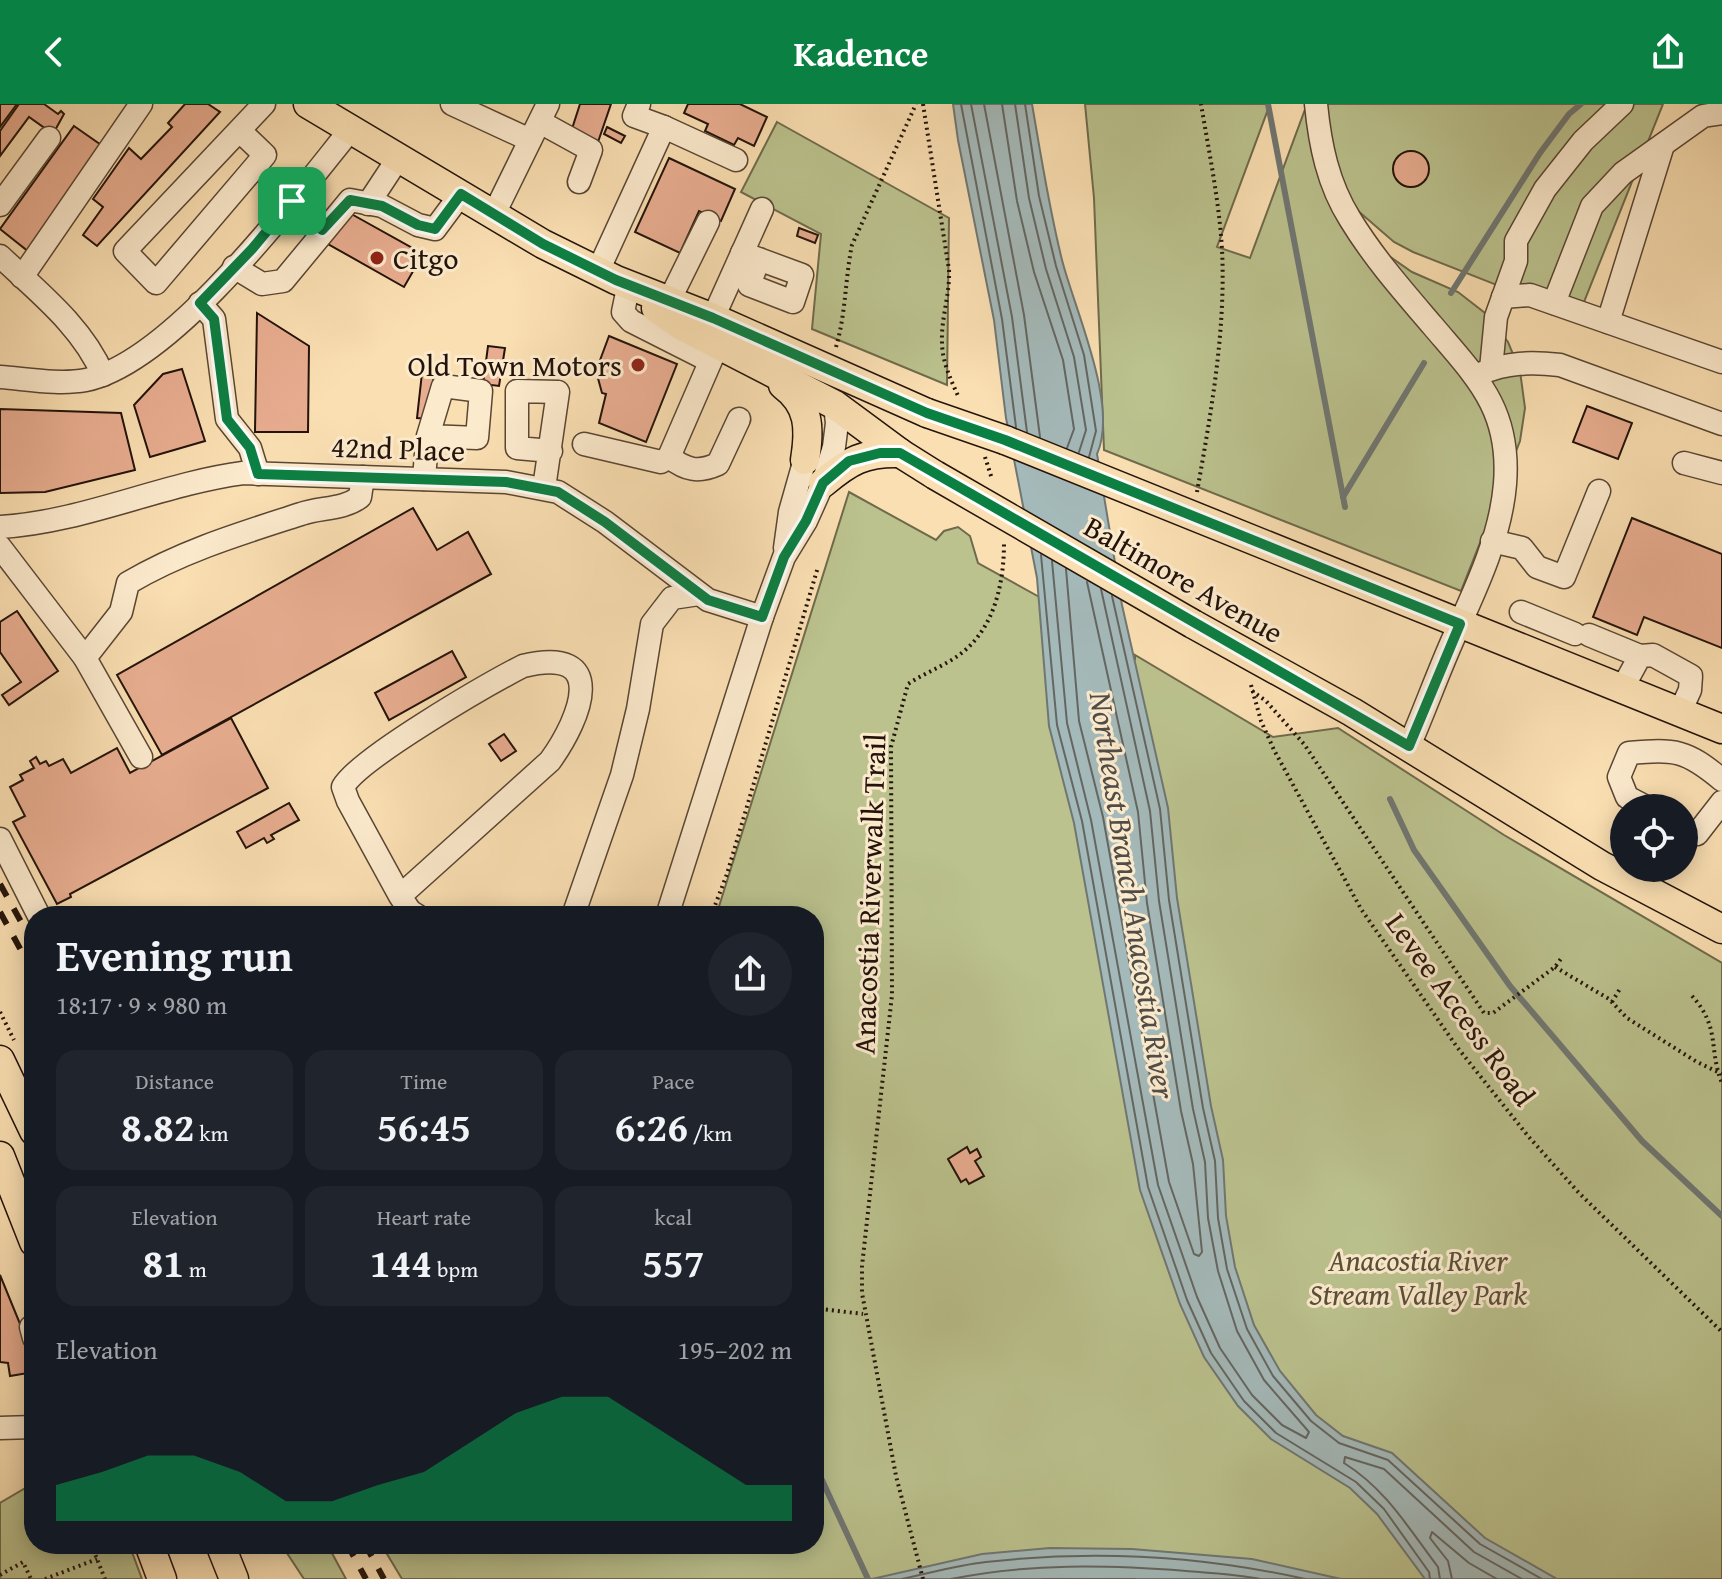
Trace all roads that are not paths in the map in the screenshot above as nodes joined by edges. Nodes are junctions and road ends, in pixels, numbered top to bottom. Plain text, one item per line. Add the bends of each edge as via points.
1 (141, 104) edge
2 (264, 104) edge
3 (308, 104) edge
4 (452, 104) edge
5 (639, 104) edge
6 (1316, 104) edge
7 (1622, 104) edge
8 (1722, 113) edge
9 (539, 122) edge
10 (664, 127) junction
11 (351, 129) junction
12 (240, 131) junction
13 (49, 138) dead end
14 (1663, 145) junction
15 (399, 157) junction
16 (736, 160) dead end
17 (579, 182) dead end
18 (461, 194) junction
19 (292, 201) junction
20 (368, 204) junction
21 (0, 205) edge
22 (762, 209) dead end
23 (494, 214) junction
24 (708, 222) dead end
25 (322, 230) junction
26 (0, 256) edge
27 (234, 267) junction
28 (22, 277) junction
29 (614, 280) junction
30 (1503, 297) junction
31 (670, 299) junction
32 (200, 303) junction
33 (1554, 303) junction
34 (1608, 322) junction
35 (714, 341) junction
36 (786, 349) junction
37 (1722, 362) edge
38 (757, 365) junction
39 (1484, 372) junction
40 (103, 375) junction
41 (0, 377) edge
42 (883, 394) junction
43 (835, 405) junction
44 (739, 419) dead end
45 (1722, 424) edge
46 (428, 436) dead end
47 (584, 444) dead end
48 (551, 451) dead end
49 (900, 453) junction
50 (669, 457) junction
51 (805, 460) junction
52 (1684, 463) dead end
53 (1722, 473) edge
54 (258, 474) junction
55 (363, 477) junction
56 (424, 479) junction
57 (823, 483) junction
58 (544, 488) junction
59 (1599, 491) dead end
60 (0, 527) edge
61 (1492, 541) junction
62 (0, 547) edge
63 (784, 557) junction
64 (699, 594) junction
65 (1521, 612) dead end
66 (762, 617) junction
67 (1546, 622) junction
68 (1460, 624) junction
69 (1532, 653) junction
70 (1640, 656) junction
71 (85, 658) junction
72 (1622, 689) junction
73 (1680, 712) junction
74 (1722, 729) edge
75 (1722, 737) edge
76 (1409, 746) junction
77 (141, 757) dead end
78 (1694, 757) junction
79 (1722, 780) edge
80 (1626, 794) edge
81 (1722, 802) edge
82 (1698, 833) edge
83 (0, 839) edge
84 (400, 896) junction
85 (34, 906) edge
86 (407, 906) edge
87 (576, 906) edge
88 (670, 906) edge
89 (1722, 929) edge
90 (0, 1060) edge
91 (24, 1110) edge
92 (2, 1166) edge
93 (24, 1218) edge
94 (24, 1427) edge
95 (0, 1428) edge
96 (153, 1554) edge
97 (224, 1554) edge
98 (162, 1579) edge
99 (234, 1579) edge

1 - 28 street
2 - 12 street
3 - 11 main road, Baltimore Avenue
4 - 9 street
5 - 10 street via 634,116
6 - 39 street via 1327,167 1350,219 1393,279
7 - 30 street via 1583,141 1545,189 1516,241 1516,261
8 - 14 street via 1703,116
9 - 17 street via 591,150
9 - 23 street
10 - 16 street
10 - 29 street
11 - 15 main road, Baltimore Avenue
11 - 19 street
12 - 12 street via 125,251 156,283 265,155
13 - 21 street
14 - 33 street via 1623,173 1592,206
14 - 34 street
15 - 18 main road, Baltimore Avenue
15 - 20 street
18 - 20 street via 435,229
18 - 23 main road, Baltimore Avenue
19 - 25 street
19 - 27 street
20 - 25 street via 350,200
22 - 35 street via 751,256
23 - 29 main road, Baltimore Avenue
24 - 31 street
25 - 27 street via 283,281 262,284
26 - 28 street
27 - 32 street
28 - 40 street via 79,333
29 - 31 main road, Baltimore Avenue
29 - 35 main road, Baltimore Avenue via 678,324
30 - 33 street via 1530,295
30 - 39 street
31 - 35 main road, Baltimore Avenue
32 - 40 street via 153,345
32 - 54 street via 214,319 227,419 250,448
33 - 34 street
34 - 37 street
35 - 36 main road, Baltimore Avenue
35 - 38 main road, Baltimore Avenue
35 - 50 street
36 - 42 main road, Baltimore Avenue
36 - 43 main road via 819,373
38 - 43 main road, Baltimore Avenue
38 - 51 main road via 794,393 807,414
39 - 45 street via 1533,362 1560,365
39 - 61 street via 1505,450 1505,486
40 - 41 street via 73,381
42 - 43 main road via 864,392
42 - 68 main road, Baltimore Avenue, bridge
43 - 49 main road, Baltimore Avenue
43 - 51 street via 816,424
43 - 57 street via 834,447
44 - 50 street via 718,464 702,471 681,467
46 - 56 street
47 - 50 street via 647,460
48 - 58 street
49 - 57 main road via 849,461
49 - 76 main road, Baltimore Avenue, bridge
51 - 63 street
52 - 53 street
54 - 55 street, 42nd Place
54 - 60 street, 42nd Place via 217,477 83,513
55 - 56 street, 42nd Place
55 - 71 street via 360,497 350,505 305,512 184,553 128,583 121,612
56 - 58 street, 42nd Place
57 - 63 street
58 - 64 street, 42nd Place via 580,504
59 - 61 street via 1564,577 1537,567 1522,548
61 - 68 street
62 - 71 street
63 - 66 street
64 - 66 street, 42nd Place
64 - 87 street via 672,598 652,624 622,775
65 - 67 street
66 - 88 street
67 - 69 street
67 - 70 street
68 - 69 main road, Baltimore Avenue
68 - 76 street
69 - 72 main road, Baltimore Avenue
70 - 72 street
70 - 73 street via 1653,655 1691,676
71 - 77 street
72 - 73 main road, Baltimore Avenue
73 - 74 main road, Baltimore Avenue
75 - 78 street
76 - 89 main road, Baltimore Avenue via 1602,866
78 - 79 street
78 - 80 street via 1665,750 1629,753 1619,777
81 - 82 street
83 - 85 street
84 - 84 street via 344,792 347,779 523,666 548,660 571,667 579,677 579,708 550,761
84 - 86 street
90 - 91 main road
92 - 93 main road
94 - 95 street
96 - 98 main road
97 - 99 main road

